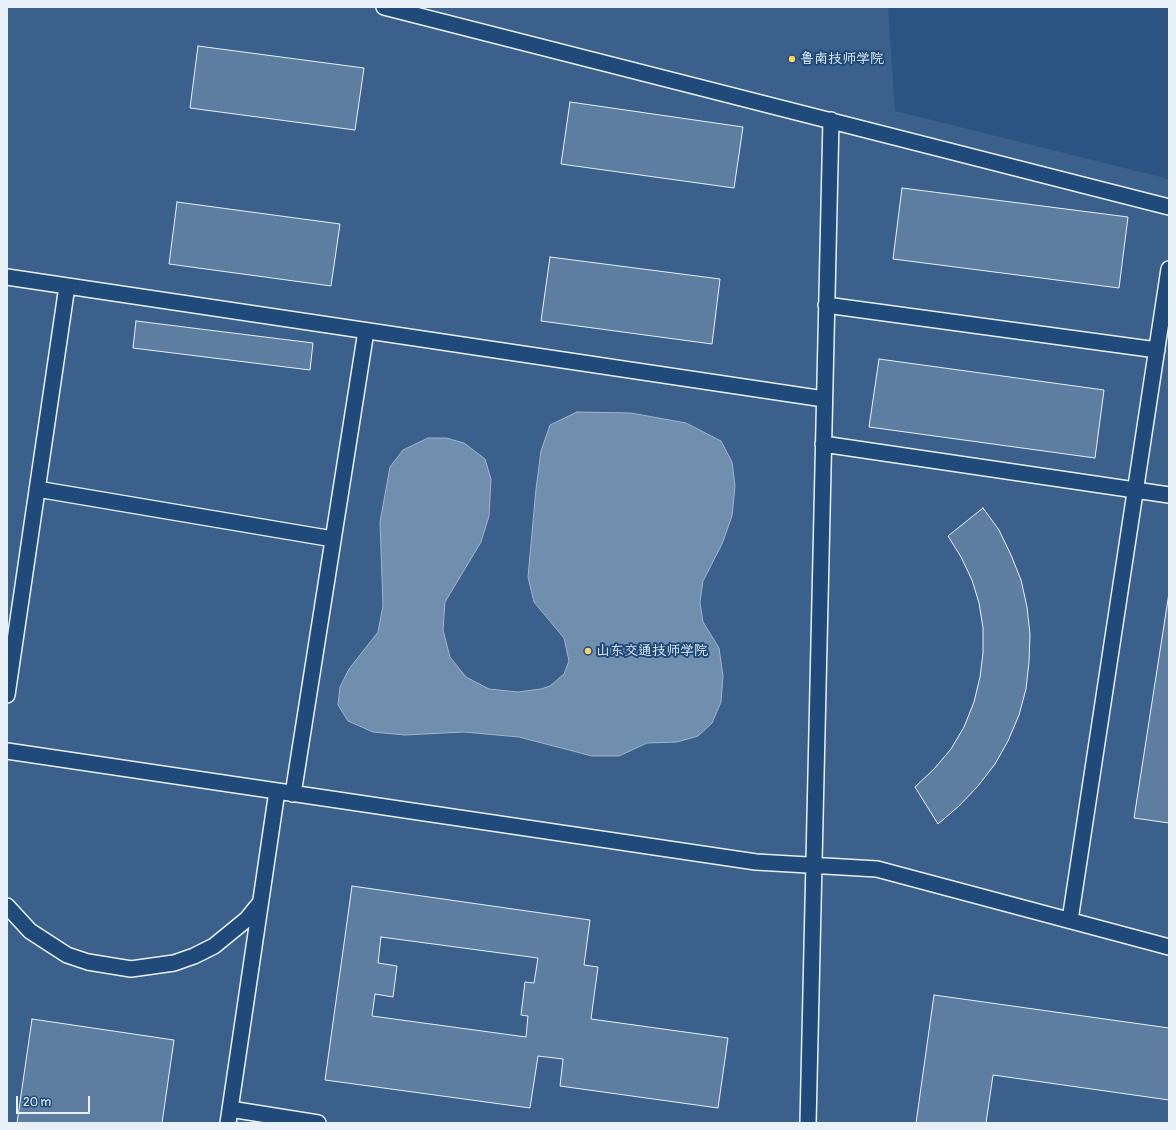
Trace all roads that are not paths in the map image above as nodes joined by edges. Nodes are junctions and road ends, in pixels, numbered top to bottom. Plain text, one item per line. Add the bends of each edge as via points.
1 (384, 7) edge
2 (831, 120) junction
3 (1169, 206) edge
4 (1169, 269) edge
5 (7, 277) edge
6 (67, 286) junction
7 (826, 306) junction
8 (366, 331) junction
9 (1157, 350) junction
10 (824, 399) junction
11 (823, 444) junction
12 (37, 489) junction
13 (1135, 490) junction
14 (1169, 495) edge
15 (333, 539) junction
16 (7, 695) edge
17 (7, 751) edge
18 (277, 791) junction
19 (294, 794) junction
20 (814, 865) junction
21 (261, 902) junction
22 (7, 906) edge
23 (1070, 920) junction
24 (1169, 947) edge
25 (229, 1116) edge
26 (318, 1123) edge
27 (808, 1123) edge

1 - 2 lane
2 - 3 lane
2 - 7 lane
4 - 9 lane
5 - 6 lane
6 - 8 lane
6 - 12 lane
7 - 9 lane
7 - 10 lane
8 - 10 lane
8 - 15 lane
9 - 13 lane
10 - 11 lane
11 - 13 lane
11 - 20 lane
12 - 15 lane
12 - 16 lane
13 - 14 lane
13 - 23 lane
15 - 19 lane
17 - 18 lane
18 - 19 lane
18 - 21 lane
19 - 20 lane via 756,862
20 - 23 lane via 877,868
20 - 27 lane
21 - 22 lane via 247,919 214,946 174,963 131,969 88,962 67,955 30,932
21 - 25 lane
23 - 24 lane
25 - 26 lane

